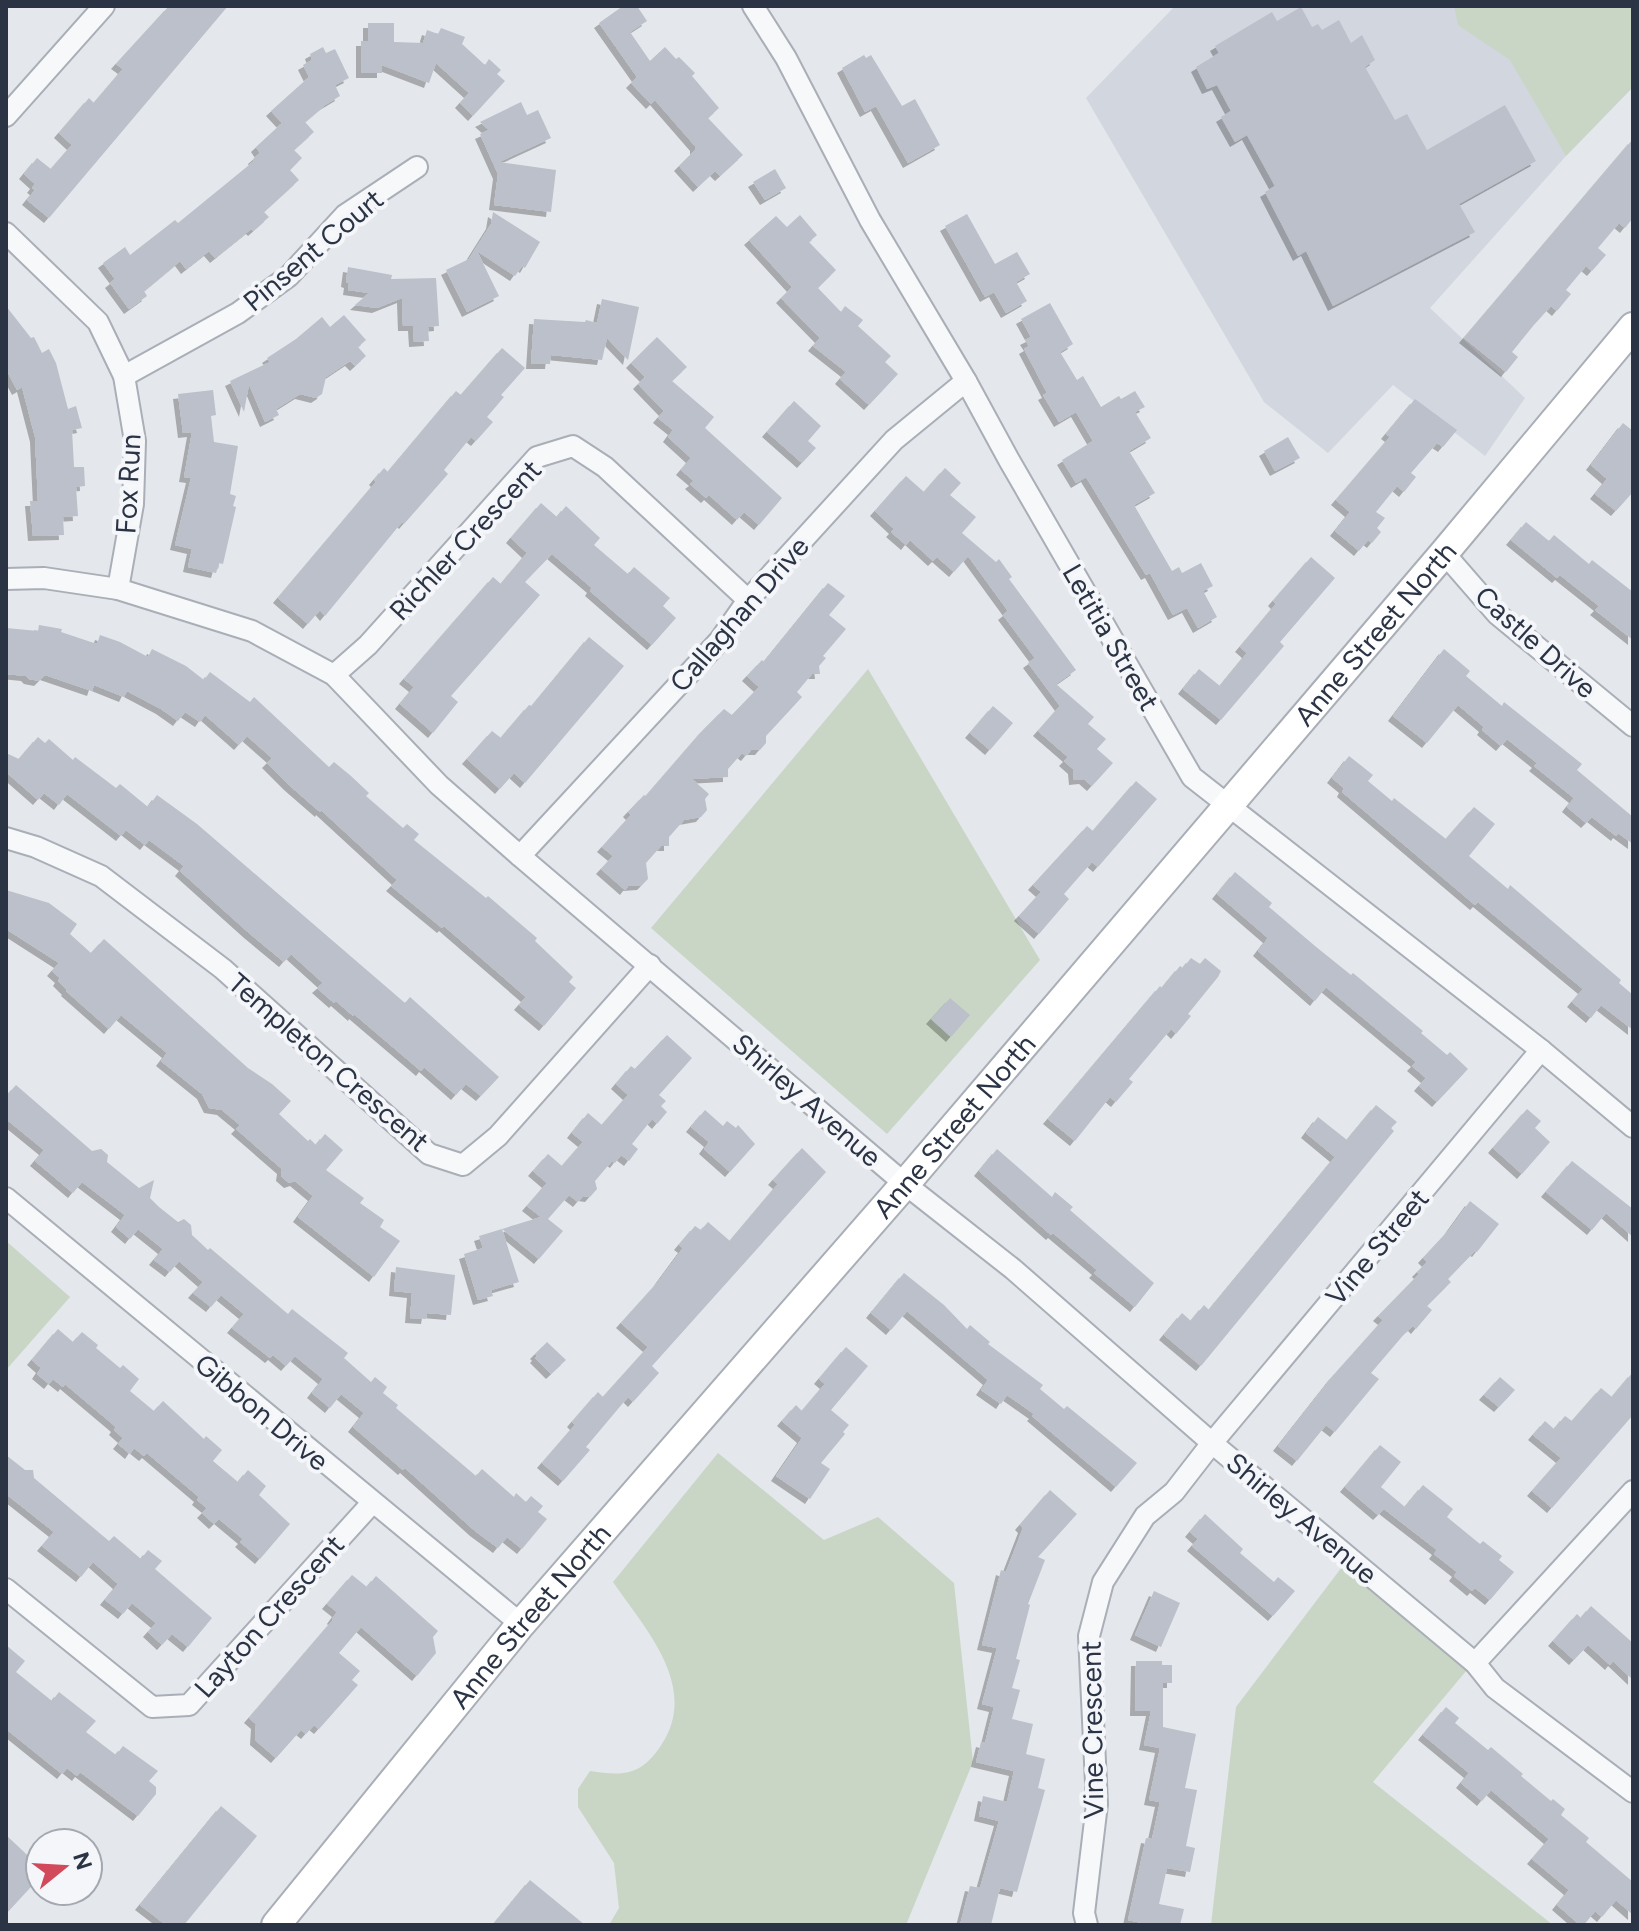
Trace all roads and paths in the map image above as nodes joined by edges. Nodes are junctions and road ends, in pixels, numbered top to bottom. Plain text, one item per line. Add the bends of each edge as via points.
1 (104, 6) edge
2 (753, 6) edge
3 (6, 116) edge
4 (417, 167) dead end
5 (6, 233) edge
6 (1633, 327) edge
7 (124, 376) junction
8 (966, 381) junction
9 (1444, 553) junction
10 (6, 579) edge
11 (118, 589) junction
12 (748, 600) junction
13 (334, 675) junction
14 (1633, 726) edge
15 (1230, 804) junction
16 (6, 838) edge
17 (520, 856) junction
18 (650, 965) junction
19 (1541, 1050) junction
20 (1633, 1127) edge
21 (905, 1184) junction
22 (6, 1198) edge
23 (1212, 1443) junction
24 (1633, 1491) edge
25 (372, 1503) junction
26 (6, 1589) edge
27 (521, 1624) junction
28 (1475, 1663) junction
29 (1633, 1792) edge
30 (1080, 1921) edge
31 (276, 1925) edge

1 - 3 street
2 - 8 street, Letitia Street
4 - 7 street, Pinsent Court via 345,215 289,276 238,313
5 - 7 street, Fox Run via 98,322
6 - 9 street, Anne Street North
7 - 11 street, Fox Run via 135,441 133,504
8 - 12 street, Callaghan Drive via 894,440
8 - 15 street, Letitia Street via 1192,777
9 - 14 street, Castle Drive via 1497,614
9 - 15 street, Anne Street North
10 - 11 street, Shirley Avenue via 44,578
11 - 13 street, Shirley Avenue via 252,631
12 - 13 street, Richler Crescent via 605,467 573,446 537,457 368,645
12 - 17 street, Callaghan Drive via 720,640
13 - 17 street, Shirley Avenue via 439,785
15 - 19 street, Letitia Street
15 - 21 street, Anne Street North
16 - 18 street, Templeton Crescent via 101,876 223,969 429,1154 463,1165 498,1136
17 - 18 street, Shirley Avenue
18 - 21 street, Shirley Avenue
19 - 20 street, Letitia Street
19 - 23 street, Vine Street
21 - 23 street, Shirley Avenue via 1013,1269
21 - 27 street, Anne Street North
22 - 25 street, Gibbon Drive
23 - 28 street, Shirley Avenue
23 - 30 street, Vine Crescent via 1174,1492 1145,1516 1103,1582 1089,1636 1097,1804
24 - 28 street
25 - 26 street, Layton Crescent via 189,1705 152,1707
25 - 27 street, Gibbon Drive
27 - 31 street, Anne Street North
28 - 29 street, Shirley Avenue via 1495,1688

